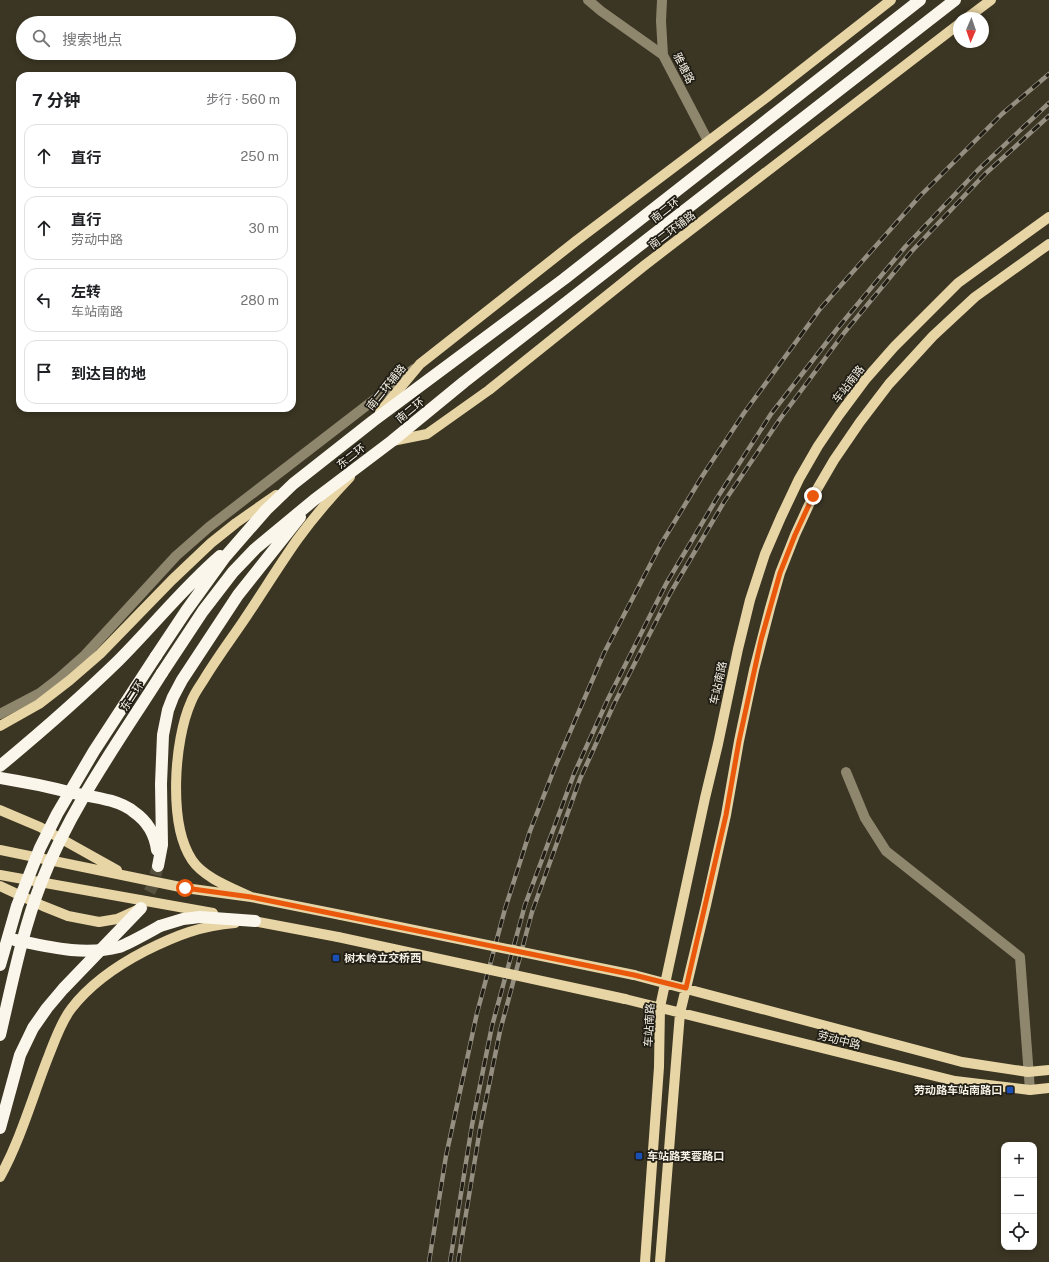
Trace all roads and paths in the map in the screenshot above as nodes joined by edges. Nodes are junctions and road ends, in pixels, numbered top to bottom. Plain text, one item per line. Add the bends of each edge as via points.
1 (588, 0) edge
2 (662, 0) edge
3 (891, 0) edge
4 (920, 0) edge
5 (955, 0) edge
6 (991, 0) edge
7 (975, 12) edge
8 (953, 29) edge
9 (663, 56) junction
10 (708, 141) junction
11 (1049, 217) edge
12 (1049, 244) edge
13 (420, 364) junction
14 (373, 421) junction
15 (392, 441) junction
16 (362, 464) junction
17 (293, 484) junction
18 (314, 500) junction
19 (244, 536) junction
20 (0, 714) edge
21 (0, 726) edge
22 (0, 766) edge
23 (846, 772) dead end
24 (0, 778) edge
25 (0, 810) edge
26 (0, 850) edge
27 (0, 875) edge
28 (126, 875) junction
29 (0, 886) edge
30 (251, 897) junction
31 (141, 908) joint
32 (255, 921) junction
33 (0, 937) edge
34 (0, 965) edge
35 (666, 982) junction
36 (686, 988) junction
37 (660, 1007) junction
38 (680, 1013) junction
39 (0, 1035) edge
40 (1049, 1070) edge
41 (1028, 1072) junction
42 (1049, 1088) edge
43 (1030, 1090) junction
44 (0, 1128) edge
45 (0, 1177) edge
46 (645, 1262) edge
47 (660, 1262) edge

1 - 9 street
2 - 9 street, 雅塘路
3 - 10 main road, 南二环辅路
4 - 14 highway, 南二环 via 570,274
5 - 15 highway, 南二环 via 464,382
6 - 7 main road
8 - 15 main road, 南二环辅路 via 645,265 489,390 427,434
9 - 10 street, 雅塘路
10 - 13 main road, 南二环辅路
11 - 35 main road, 车站南路 via 958,283 894,346 839,415 799,479 765,554 750,600
12 - 36 main road via 975,297 933,336 889,384 860,422 813,496 780,573 766,621 740,734 726,815
13 - 14 main road, 南二环辅路
13 - 20 street via 209,527 176,556 85,655 58,679 40,693
14 - 17 highway, 东二环
15 - 16 highway, 东二环
16 - 18 highway, 东二环
16 - 30 main road via 298,540 211,668 191,701 184,721 179,746 177,814 185,846 193,861 206,874
17 - 19 highway, 东二环
17 - 21 main road via 211,543 100,654 70,680 39,704
18 - 24 highway via 238,595 173,697 163,735 162,845 158,866 154,838 146,823 134,811 117,802
18 - 39 highway, 东二环, bridge via 255,548 233,572 181,643 88,788 54,853 33,904 14,971
19 - 22 highway via 206,568 119,660 55,720
19 - 34 highway, 东二环, bridge via 225,557 186,611 98,745 61,807 40,848 22,893
23 - 41 street via 865,818 886,850 1020,957
25 - 28 main road, bridge via 40,827
26 - 28 main road
27 - 32 main road, 劳动中路
28 - 30 main road via 185,888
29 - 31 main road via 68,916 99,922 117,919
30 - 35 main road, 劳动中路, bridge
31 - 44 highway via 63,989 33,1028 20,1055
32 - 33 highway, bridge via 183,919 160,926 120,946 100,950 76,951
32 - 37 main road, 劳动中路, bridge
32 - 45 main road via 197,929 180,935 130,959 83,995 70,1010 57,1034 9,1161
35 - 36 main road, 劳动中路
35 - 37 main road, 车站南路
36 - 38 main road
36 - 41 main road, 劳动中路 via 962,1062
37 - 38 main road, 劳动中路
37 - 46 main road, 车站南路 via 659,1067
38 - 43 main road, 劳动中路 via 955,1081
38 - 47 main road
40 - 41 main road, 劳动中路
41 - 43 street
42 - 43 main road, 劳动中路

